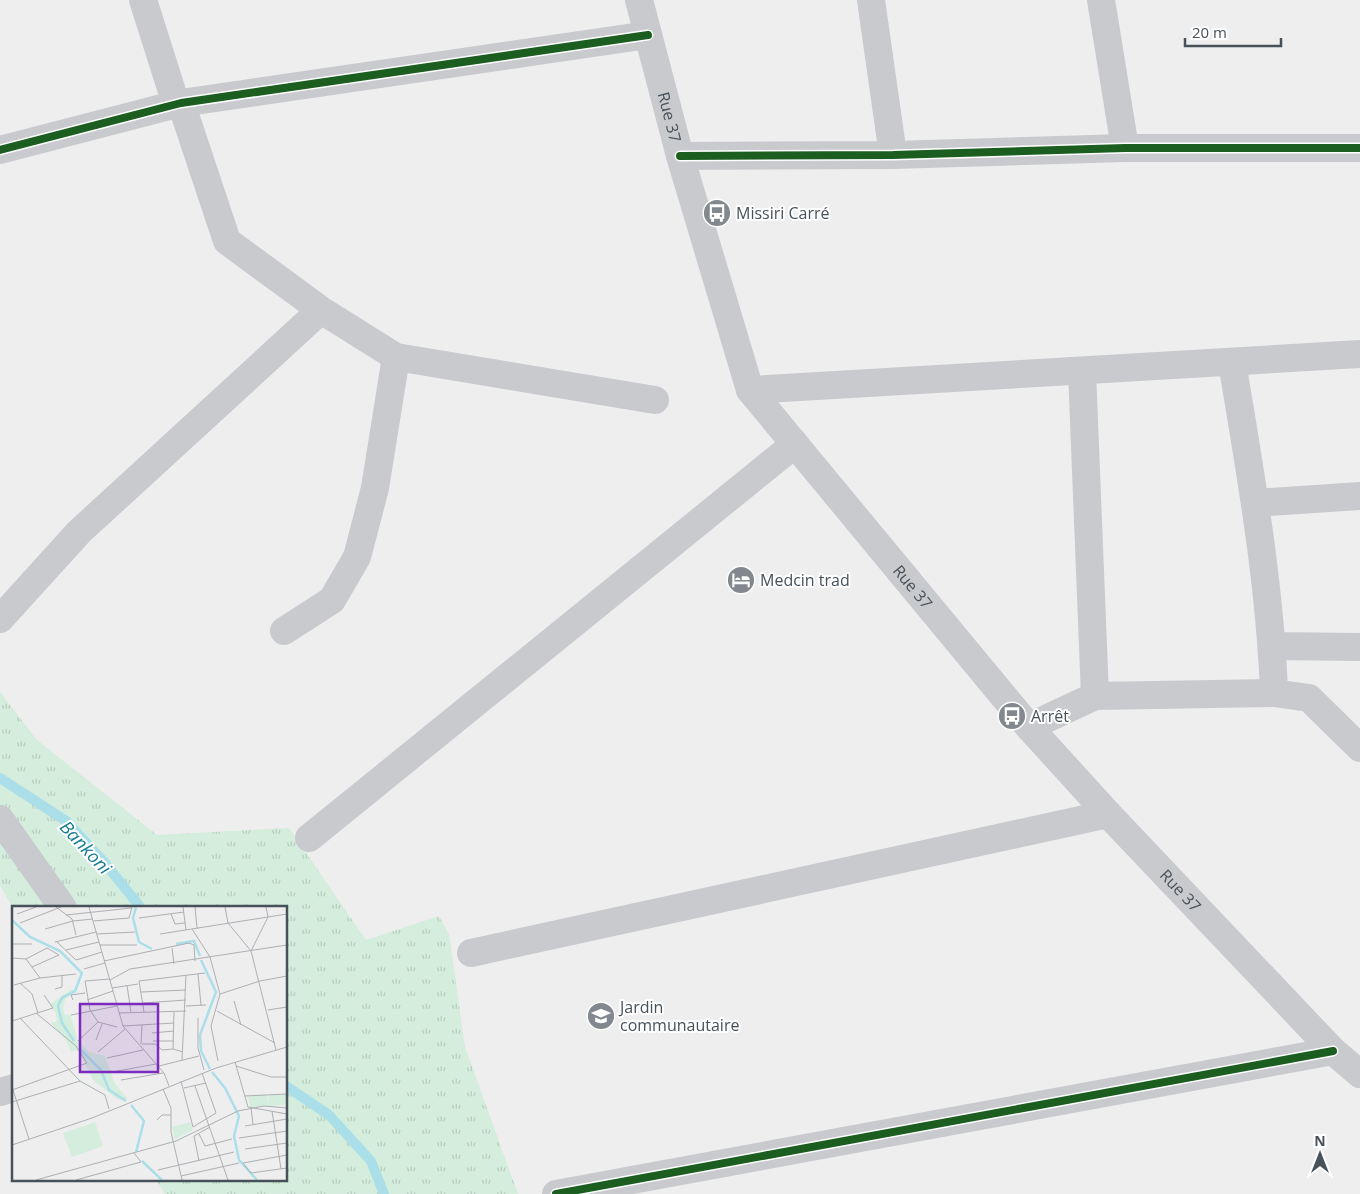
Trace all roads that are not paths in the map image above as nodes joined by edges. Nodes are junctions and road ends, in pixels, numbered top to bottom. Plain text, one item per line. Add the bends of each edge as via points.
1 (142, 0) edge
2 (639, 0) edge
3 (871, 0) edge
4 (1100, 0) edge
5 (648, 35) junction
6 (178, 104) junction
7 (1125, 148) junction
8 (1360, 148) edge
9 (0, 150) edge
10 (893, 154) junction
11 (680, 156) junction
12 (321, 310) junction
13 (1360, 354) edge
14 (396, 356) junction
15 (1232, 362) junction
16 (1082, 371) junction
17 (750, 390) junction
18 (655, 400) dead end
19 (795, 444) junction
20 (1360, 496) edge
21 (1255, 502) junction
22 (0, 619) edge
23 (284, 631) dead end
24 (1273, 646) junction
25 (1360, 647) edge
26 (1274, 693) junction
27 (1095, 696) junction
28 (1029, 728) junction
29 (1360, 748) edge
30 (1108, 814) junction
31 (0, 818) edge
32 (309, 838) dead end
33 (62, 906) edge
34 (471, 953) dead end
35 (1333, 1051) junction
36 (1360, 1074) edge
37 (556, 1194) edge

1 - 6 street
2 - 5 street, Rue 37
3 - 10 street
4 - 7 street
5 - 6 street
5 - 11 street, Rue 37
6 - 9 street
6 - 12 street via 227,241
7 - 8 street
7 - 10 street
10 - 11 street
11 - 17 street, Rue 37
12 - 14 street
12 - 22 street via 79,532
13 - 15 street
14 - 18 street
14 - 23 street via 375,488 357,557 332,600
15 - 16 street
15 - 21 street
16 - 17 street
16 - 27 street
17 - 19 street, Rue 37
19 - 28 street, Rue 37
19 - 32 street
20 - 21 street
21 - 24 street
24 - 25 street
24 - 26 street
26 - 27 street
26 - 29 street via 1309,698
27 - 28 street
28 - 30 street, Rue 37
30 - 34 street
30 - 35 street, Rue 37
31 - 33 street
35 - 36 street, Rue 37
35 - 37 street

